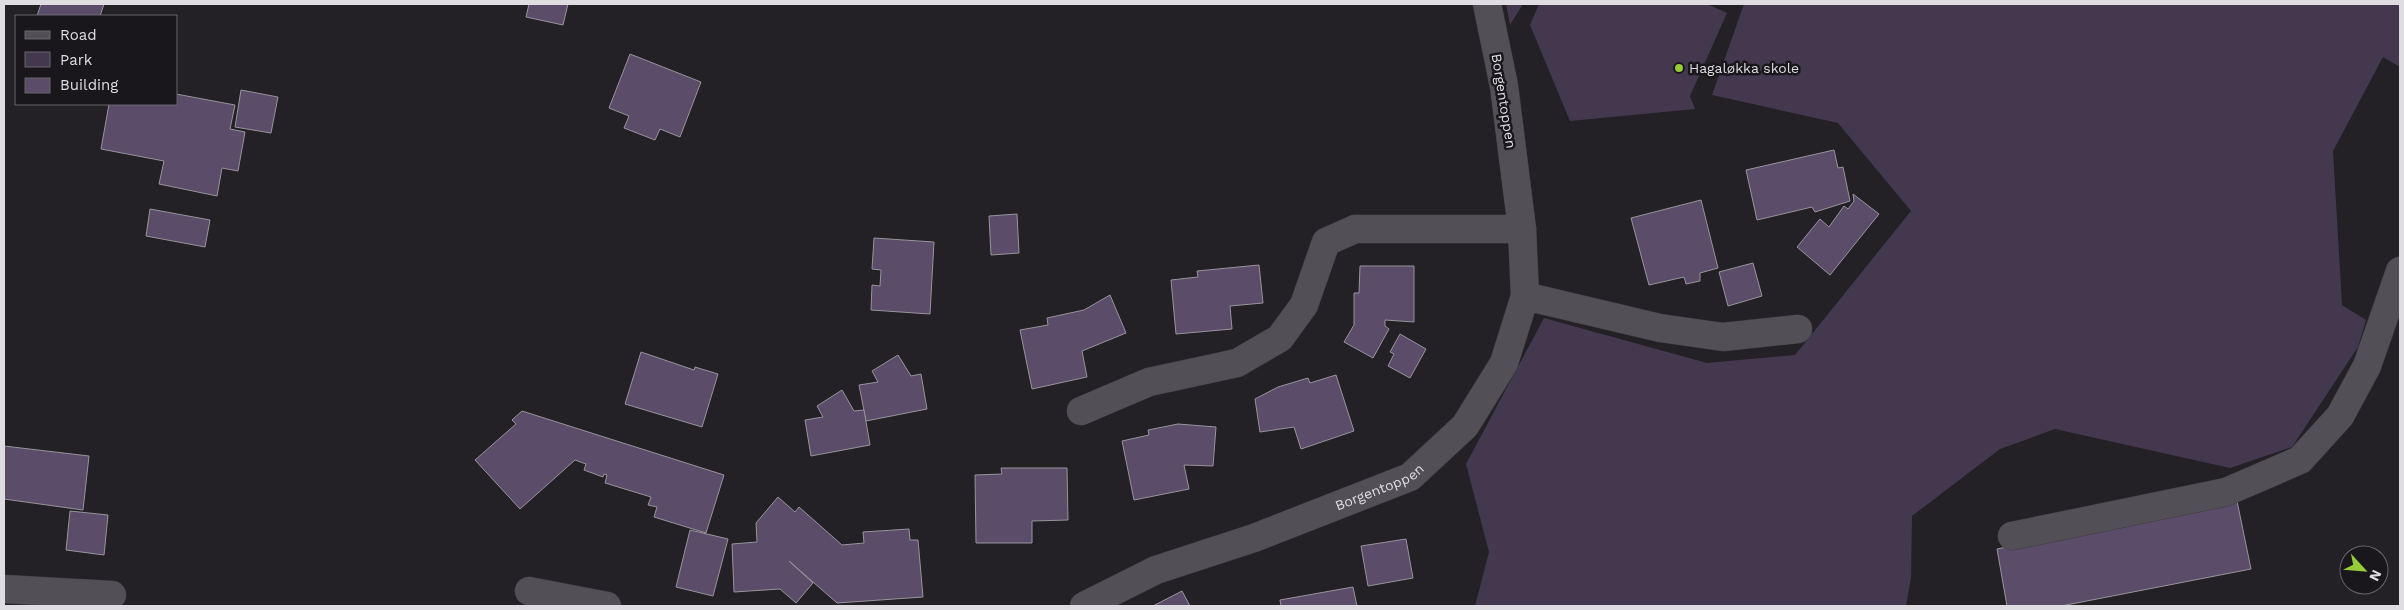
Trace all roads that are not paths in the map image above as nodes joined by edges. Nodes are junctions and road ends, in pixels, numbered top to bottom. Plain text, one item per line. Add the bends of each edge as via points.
1 (1487, 4) edge
2 (1522, 229) junction
3 (2400, 271) edge
4 (1525, 296) junction
5 (1798, 329) dead end
6 (1081, 411) dead end
7 (2012, 536) dead end
8 (4, 588) edge
9 (529, 591) dead end
10 (112, 595) dead end
11 (606, 606) edge
12 (1084, 606) edge

1 - 2 street, Borgentoppen via 1504,86
2 - 4 street, Borgentoppen
2 - 6 street via 1355,229 1326,242 1304,305 1280,338 1237,363 1149,382
3 - 7 street via 2367,366 2354,391 2340,416 2300,460 2226,492
4 - 5 street via 1660,328 1723,337
4 - 12 street, Borgentoppen via 1504,363 1465,426 1410,477 1254,538 1156,570
8 - 10 street
9 - 11 street

